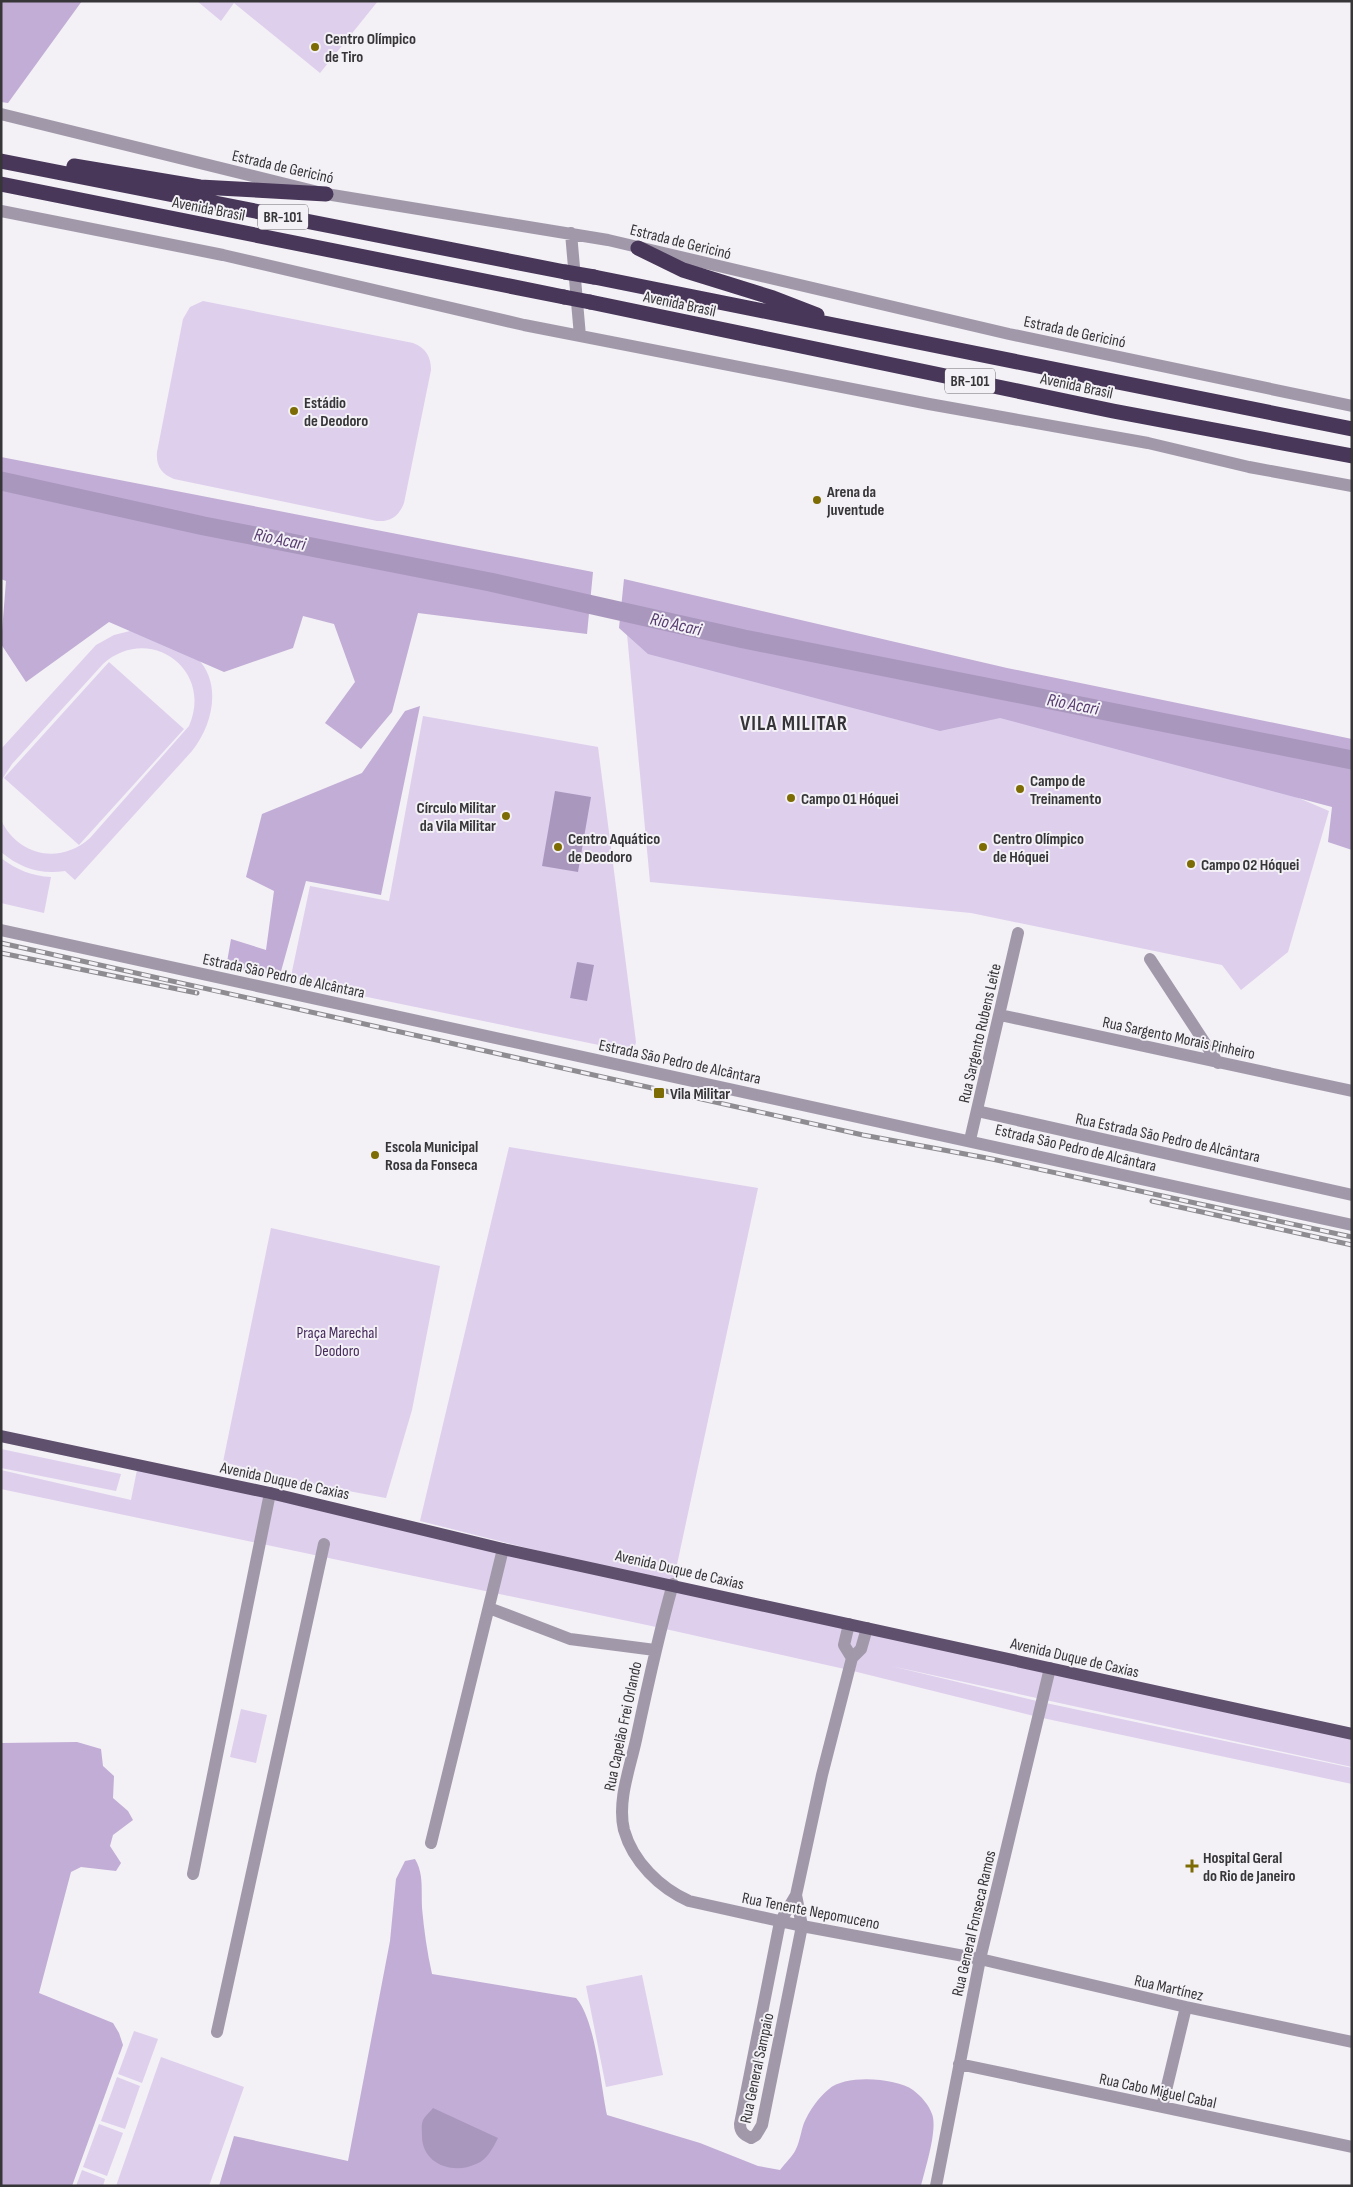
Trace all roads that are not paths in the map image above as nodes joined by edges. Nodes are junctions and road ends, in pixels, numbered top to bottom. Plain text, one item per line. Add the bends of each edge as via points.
1 (1, 114) edge
2 (1, 154) edge
3 (1, 161) edge
4 (1, 184) edge
5 (326, 194) junction
6 (1, 211) edge
7 (571, 233) junction
8 (638, 248) junction
9 (853, 329) junction
10 (580, 336) junction
11 (1352, 406) edge
12 (1352, 429) edge
13 (1352, 456) edge
14 (1352, 486) edge
15 (1, 930) edge
16 (1018, 932) dead end
17 (1150, 959) dead end
18 (1000, 1015) junction
19 (1218, 1063) junction
20 (1352, 1091) edge
21 (977, 1112) junction
22 (970, 1140) junction
23 (1352, 1193) edge
24 (1352, 1225) edge
25 (1, 1436) edge
26 (270, 1493) junction
27 (324, 1544) dead end
28 (503, 1549) junction
29 (673, 1584) junction
30 (489, 1608) junction
31 (849, 1624) junction
32 (867, 1628) junction
33 (655, 1650) junction
34 (852, 1658) junction
35 (1050, 1668) junction
36 (1352, 1734) edge
37 (431, 1843) dead end
38 (647, 1870) joint
39 (193, 1874) dead end
40 (796, 1895) junction
41 (780, 1922) junction
42 (802, 1926) junction
43 (980, 1959) junction
44 (1186, 2008) junction
45 (760, 2025) junction
46 (781, 2031) junction
47 (217, 2032) dead end
48 (1352, 2042) edge
49 (958, 2064) junction
50 (1162, 2107) junction
51 (1352, 2147) edge
52 (936, 2186) edge

1 - 5 street, Estrada de Gericinó
2 - 5 highway via 200,187
3 - 9 highway, Avenida Brasil / BR-101, bridge
4 - 13 highway, Avenida Brasil / BR-101, bridge
5 - 7 street, Estrada de Gericinó
6 - 10 street via 223,255
7 - 8 street, Estrada de Gericinó
7 - 10 street
8 - 9 highway via 683,270 773,298
8 - 11 street, Estrada de Gericinó via 1009,334
9 - 12 highway, Avenida Brasil / BR-101
10 - 14 street via 1148,443
15 - 22 street, Estrada São Pedro de Alcântara
16 - 18 street, Rua Sargento Rubens Leite
17 - 19 street
18 - 19 street, Rua Sargento Morais Pinheiro
18 - 21 street, Rua Sargento Rubens Leite
19 - 20 street, Rua Sargento Morais Pinheiro
21 - 22 street, Rua Sargento Rubens Leite
21 - 23 street, Rua Estrada São Pedro de Alcântara
22 - 24 street, Estrada São Pedro de Alcântara
25 - 26 main road, Avenida Duque de Caxias
26 - 28 main road, Avenida Duque de Caxias
26 - 39 street
27 - 47 street
28 - 29 main road, Avenida Duque de Caxias
28 - 30 street
29 - 31 main road, Avenida Duque de Caxias
29 - 33 street, Rua Capelão Frei Orlando
30 - 33 street via 570,1639
30 - 37 street
31 - 32 main road, Avenida Duque de Caxias
31 - 34 street, Rua General Sampaio via 844,1645
32 - 34 street, Rua General Sampaio via 861,1649
32 - 35 main road, Avenida Duque de Caxias
33 - 38 street, Rua Capelão Frei Orlando via 623,1800 624,1830
34 - 40 street, Rua General Sampaio via 822,1774
35 - 36 main road, Avenida Duque de Caxias
35 - 43 street, Rua General Fonseca Ramos
38 - 41 street, Rua Tenente Nepomuceno via 659,1884 689,1901
40 - 41 street, Rua General Sampaio
40 - 42 street, Rua General Sampaio
41 - 42 street, Rua Tenente Nepomuceno
41 - 45 street, Rua General Sampaio
42 - 43 street, Rua Tenente Nepomuceno
42 - 46 street, Rua General Sampaio
43 - 44 street, Rua Martínez
43 - 49 street, Rua General Fonseca Ramos
44 - 48 street, Rua Martínez
44 - 50 street
45 - 46 street
45 - 46 street, Rua General Sampaio via 740,2124 744,2136 751,2138 762,2125
49 - 50 street, Rua Cabo Miguel Cabal
49 - 52 street, Rua General Fonseca Ramos
50 - 51 street, Rua Cabo Miguel Cabal

